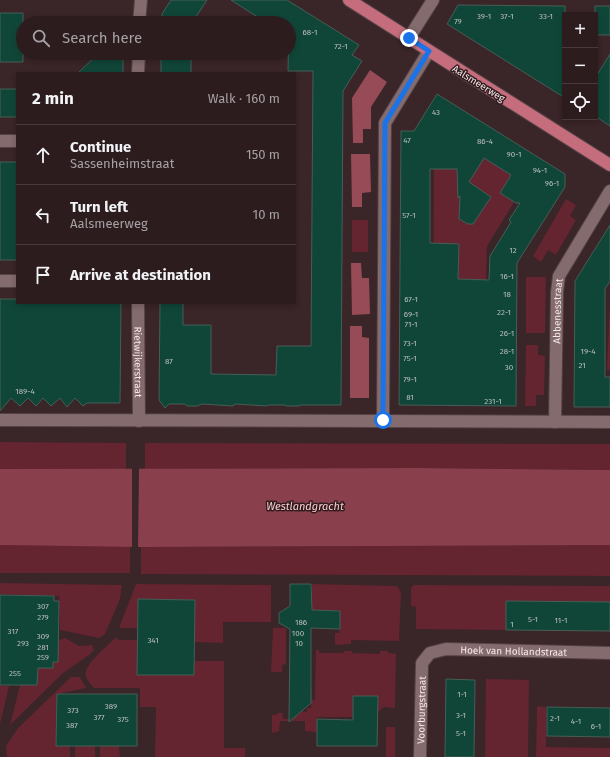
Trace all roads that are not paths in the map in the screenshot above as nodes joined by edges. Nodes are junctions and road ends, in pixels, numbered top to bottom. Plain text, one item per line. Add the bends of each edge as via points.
1 (142, 0) edge
2 (349, 0) edge
3 (433, 0) edge
4 (140, 16) edge
5 (409, 38) junction
6 (429, 51) junction
7 (139, 60) edge
8 (138, 72) edge
9 (0, 141) edge
10 (16, 141) edge
11 (610, 165) edge
12 (610, 191) edge
13 (0, 281) edge
14 (16, 281) edge
15 (138, 304) edge
16 (0, 420) edge
17 (383, 420) junction
18 (139, 421) junction
19 (555, 422) junction
20 (610, 422) edge
21 (610, 653) edge
22 (422, 662) joint
23 (420, 757) edge

1 - 4 street
2 - 5 main road, Aalsmeerweg
3 - 5 street
5 - 6 main road, Aalsmeerweg
6 - 11 main road, Aalsmeerweg
6 - 17 street via 385,123
7 - 8 street
9 - 10 street
12 - 19 street, Abbenesstraat via 559,276
13 - 14 street
15 - 18 street, Rietwijkerstraat
16 - 18 street
17 - 18 street
17 - 19 street
19 - 20 street
21 - 22 street, Hoek van Hollandstraat via 446,650 430,653
22 - 23 street, Voorburgstraat

